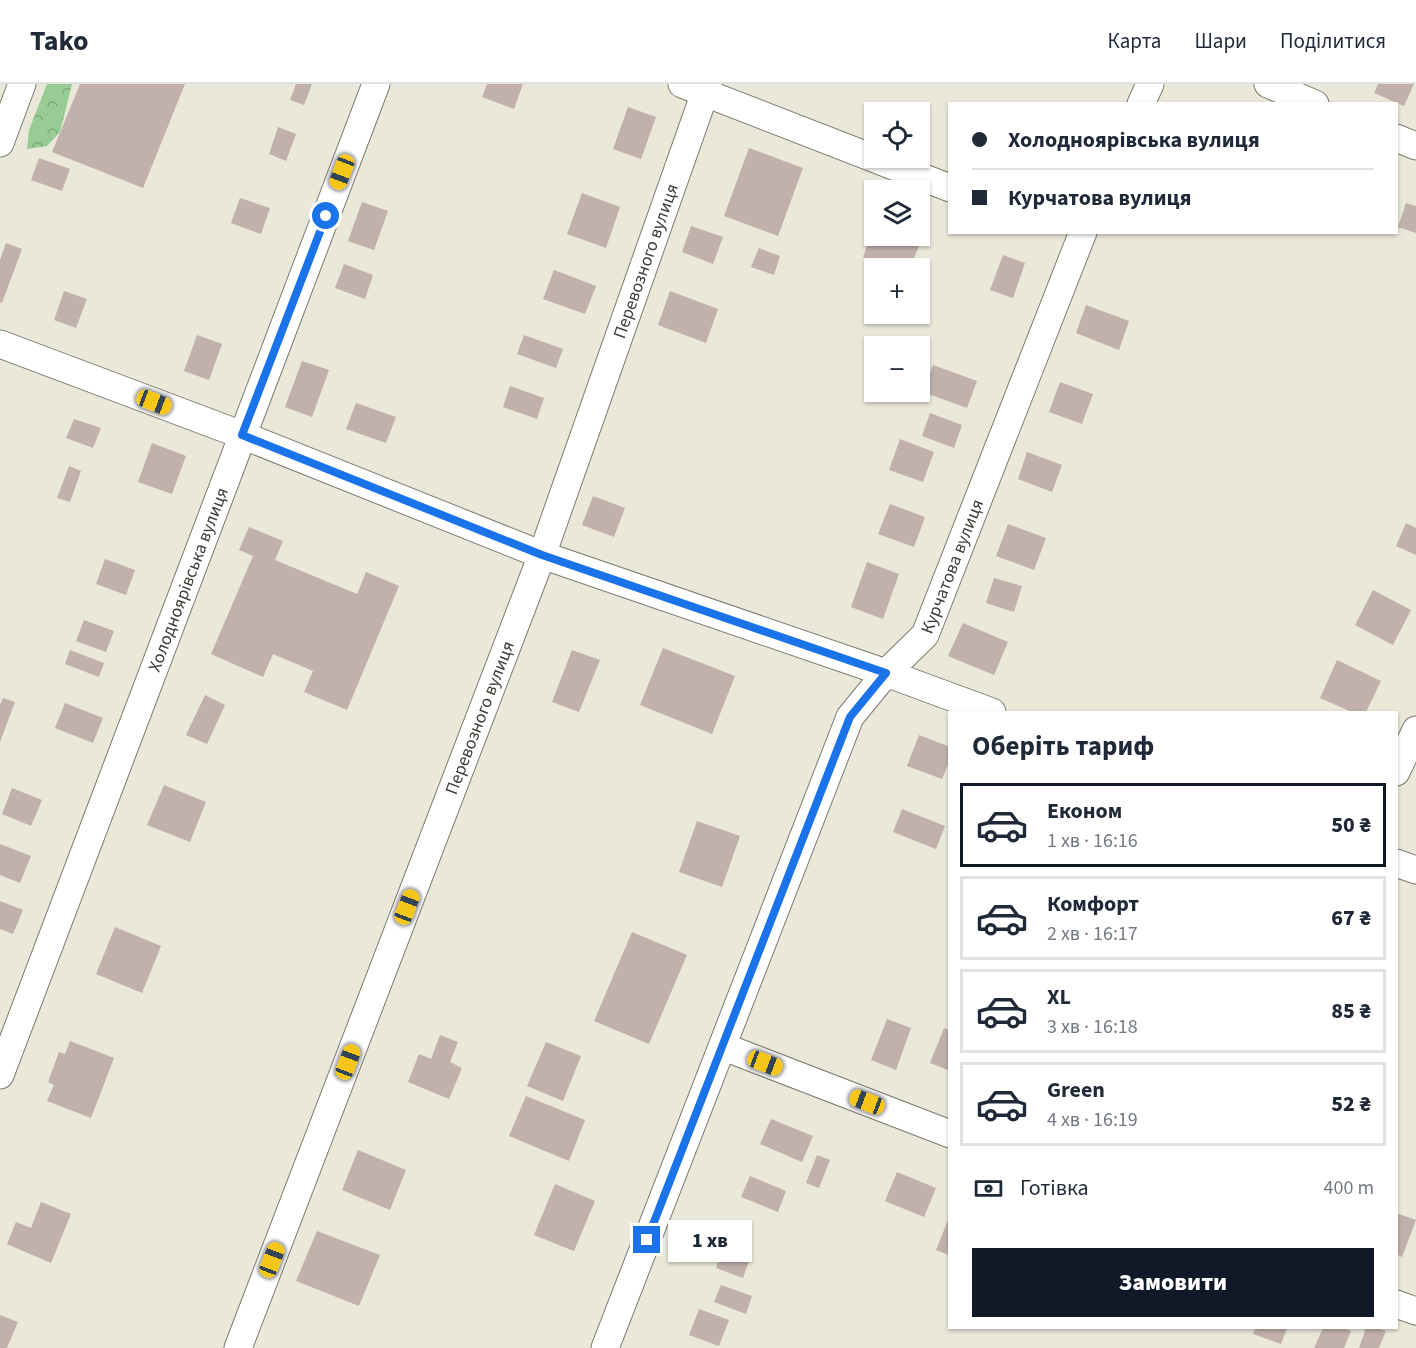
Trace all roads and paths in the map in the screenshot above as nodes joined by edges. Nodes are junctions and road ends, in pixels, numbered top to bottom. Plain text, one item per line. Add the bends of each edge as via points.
1 (22, 84) edge
2 (376, 84) edge
3 (1150, 84) edge
4 (1268, 84) edge
5 (698, 87) edge
6 (1142, 102) edge
7 (1310, 102) edge
8 (1398, 139) edge
9 (0, 143) edge
10 (1416, 146) edge
11 (948, 187) edge
12 (1076, 234) edge
13 (0, 344) edge
14 (242, 435) junction
15 (542, 555) junction
16 (886, 673) junction
17 (989, 711) edge
18 (1416, 730) edge
19 (1398, 768) edge
20 (1398, 864) edge
21 (1416, 870) edge
22 (724, 1047) junction
23 (0, 1075) edge
24 (948, 1133) edge
25 (1398, 1305) edge
26 (1416, 1311) edge
27 (238, 1348) edge
28 (605, 1348) edge

1 - 9 street
2 - 14 street, Холодноярівська вулиця
3 - 6 street
4 - 7 street
5 - 11 street
5 - 15 street, Перевозного вулиця
8 - 10 street
12 - 16 street, Курчатова вулиця via 925,635
13 - 14 street
14 - 15 street
14 - 23 street, Холодноярівська вулиця
15 - 16 street
15 - 27 street, Перевозного вулиця
16 - 17 street
16 - 22 street, Курчатова вулиця via 850,717
18 - 19 street
20 - 21 street
22 - 24 street
22 - 28 street, Курчатова вулиця
25 - 26 street

